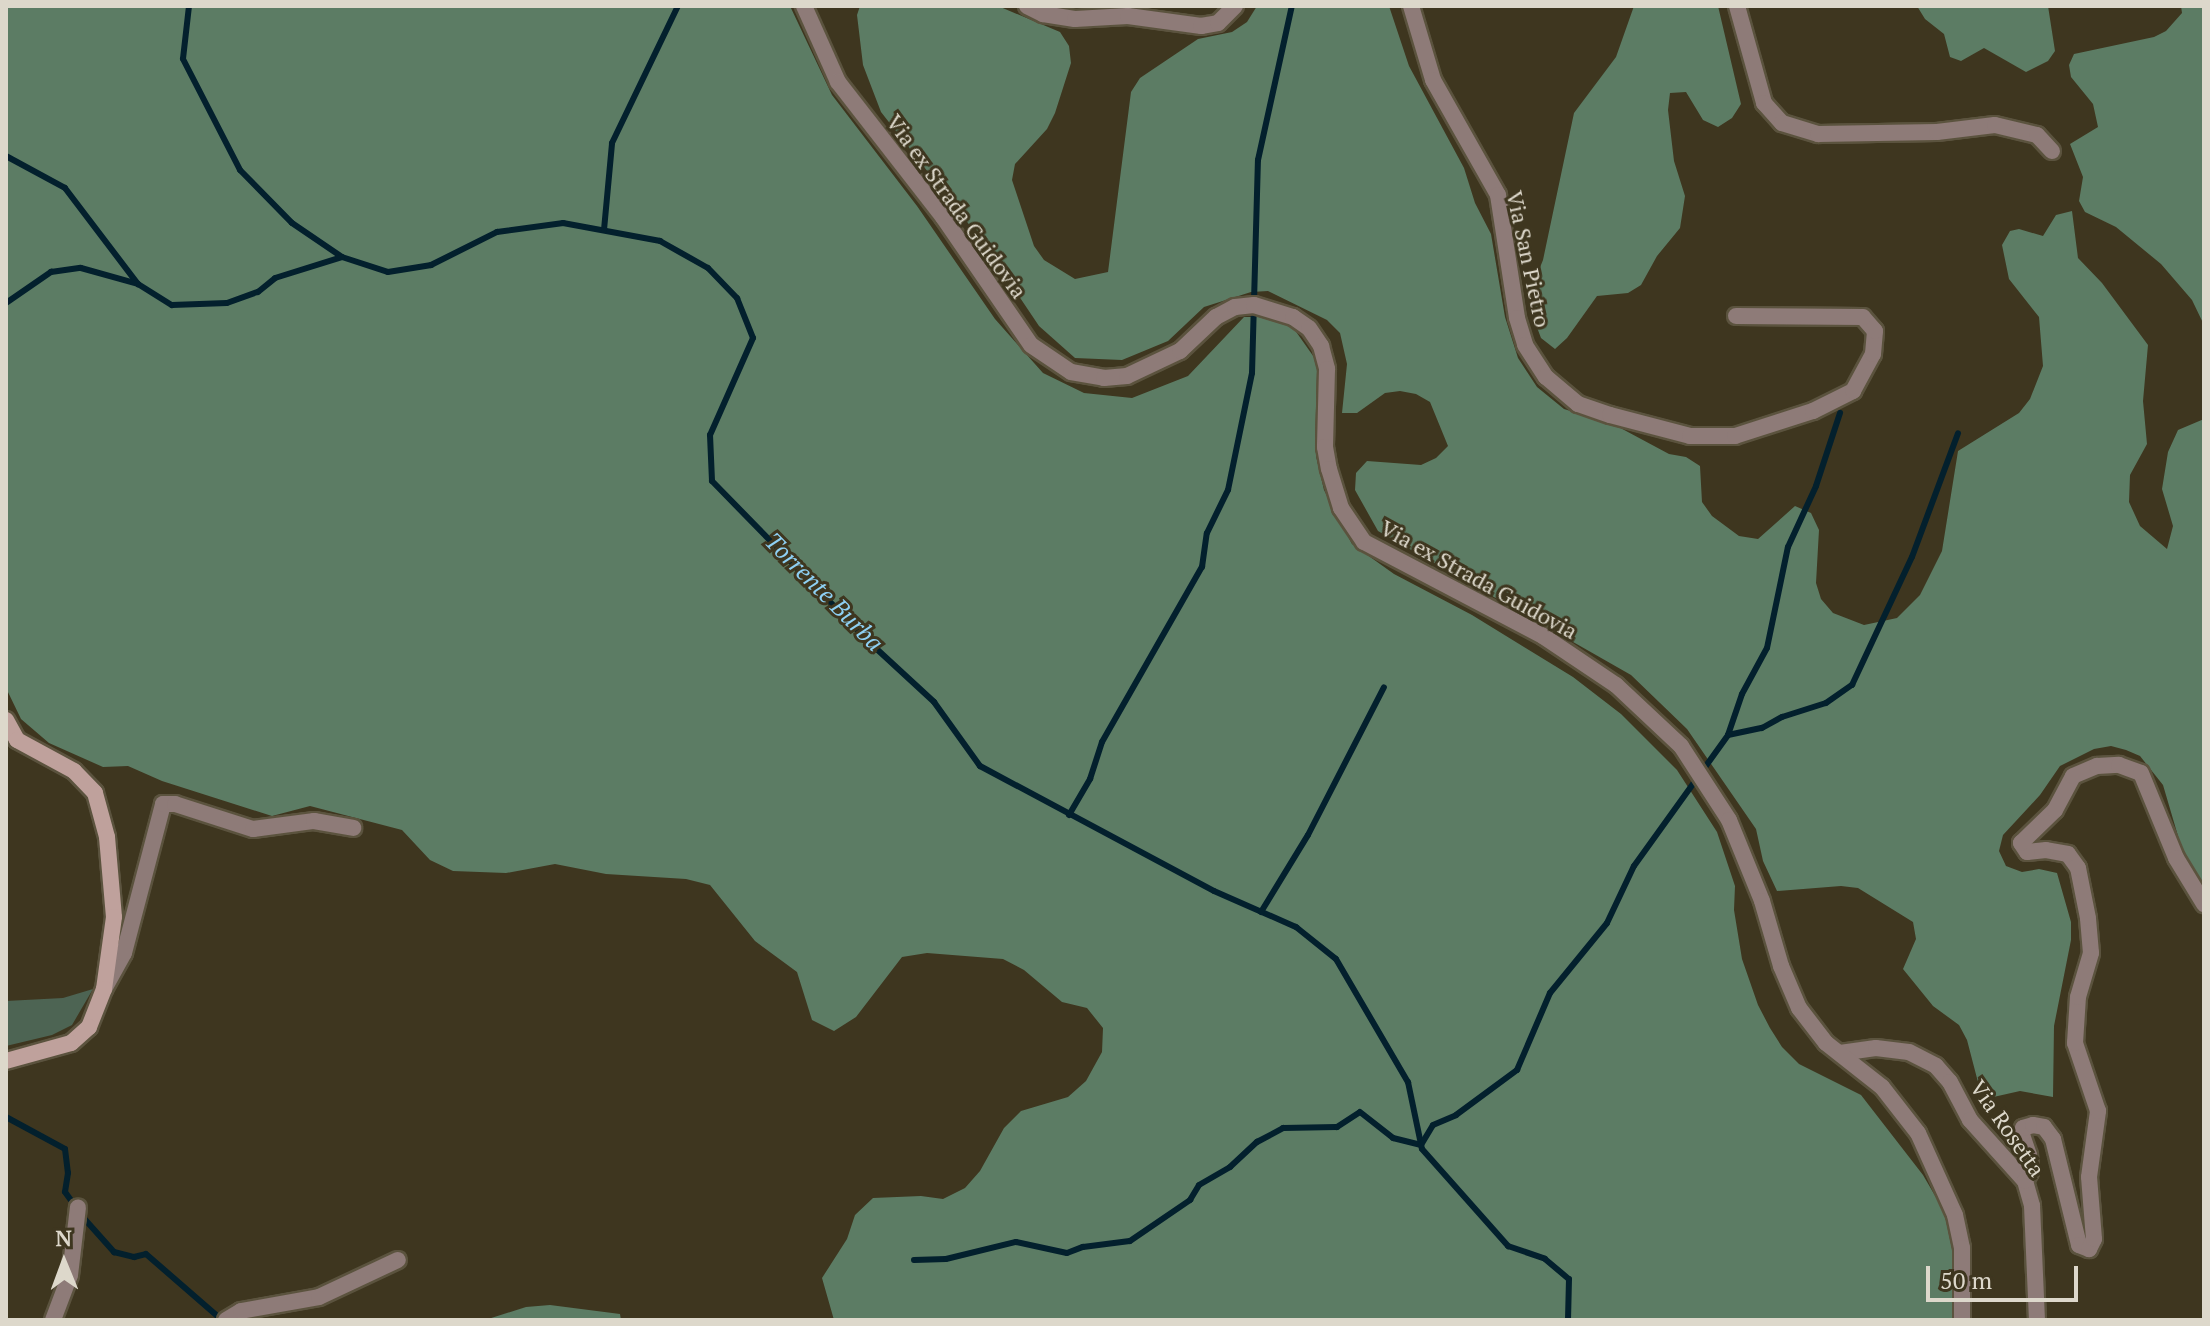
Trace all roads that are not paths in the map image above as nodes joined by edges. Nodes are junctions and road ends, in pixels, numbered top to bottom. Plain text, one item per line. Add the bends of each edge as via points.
1 (804, 6) edge
2 (1027, 6) edge
3 (1235, 6) edge
4 (1411, 6) edge
5 (1737, 6) edge
6 (2052, 151) dead end
7 (1736, 316) dead end
8 (6, 720) edge
9 (353, 828) dead end
10 (2204, 904) edge
11 (104, 989) junction
12 (1840, 1053) junction
13 (6, 1061) edge
14 (2025, 1181) junction
15 (78, 1207) dead end
16 (398, 1260) dead end
17 (53, 1320) edge
18 (226, 1320) edge
19 (1962, 1320) edge
20 (2037, 1320) edge

1 - 12 street, Via ex Strada Guidovia via 838,82 943,217 1031,345 1071,372 1127,376 1180,351 1216,317 1235,307 1254,305 1309,328 1327,369 1329,469 1341,508 1364,542 1543,636 1616,685 1681,746 1729,820 1799,1008
2 - 3 street via 1075,19 1128,16 1201,26 1218,23
4 - 7 street, Via San Pietro via 1433,80 1498,195 1517,318 1525,345 1546,377 1578,404 1610,415 1690,436 1735,436 1813,411 1853,391 1873,354 1875,331 1863,317
5 - 6 street via 1764,103 1782,123 1818,134 1937,132 1995,125 2037,135
8 - 11 main road via 17,740 74,771 95,793 114,897
9 - 11 street via 314,821 253,829 163,804 124,953
10 - 14 street via 2176,858 2141,773 2119,765 2097,766 2073,776 2055,810 2021,843 2027,852 2068,854 2078,868 2088,918 2091,953 2078,997 2075,1043 2098,1111 2089,1177 2094,1239 2089,1249 2079,1245 2053,1139 2044,1127 2023,1128 2030,1172
11 - 13 main road via 95,1017 71,1043
12 - 14 street, Via Rosetta via 1876,1048 1909,1052 1936,1066 1970,1120
12 - 19 street, Via ex Strada Guidovia via 1882,1087 1918,1133 1955,1215 1962,1248
14 - 20 street, Via Rosetta via 2032,1206
15 - 17 street via 70,1275
16 - 18 street via 319,1297 241,1311

